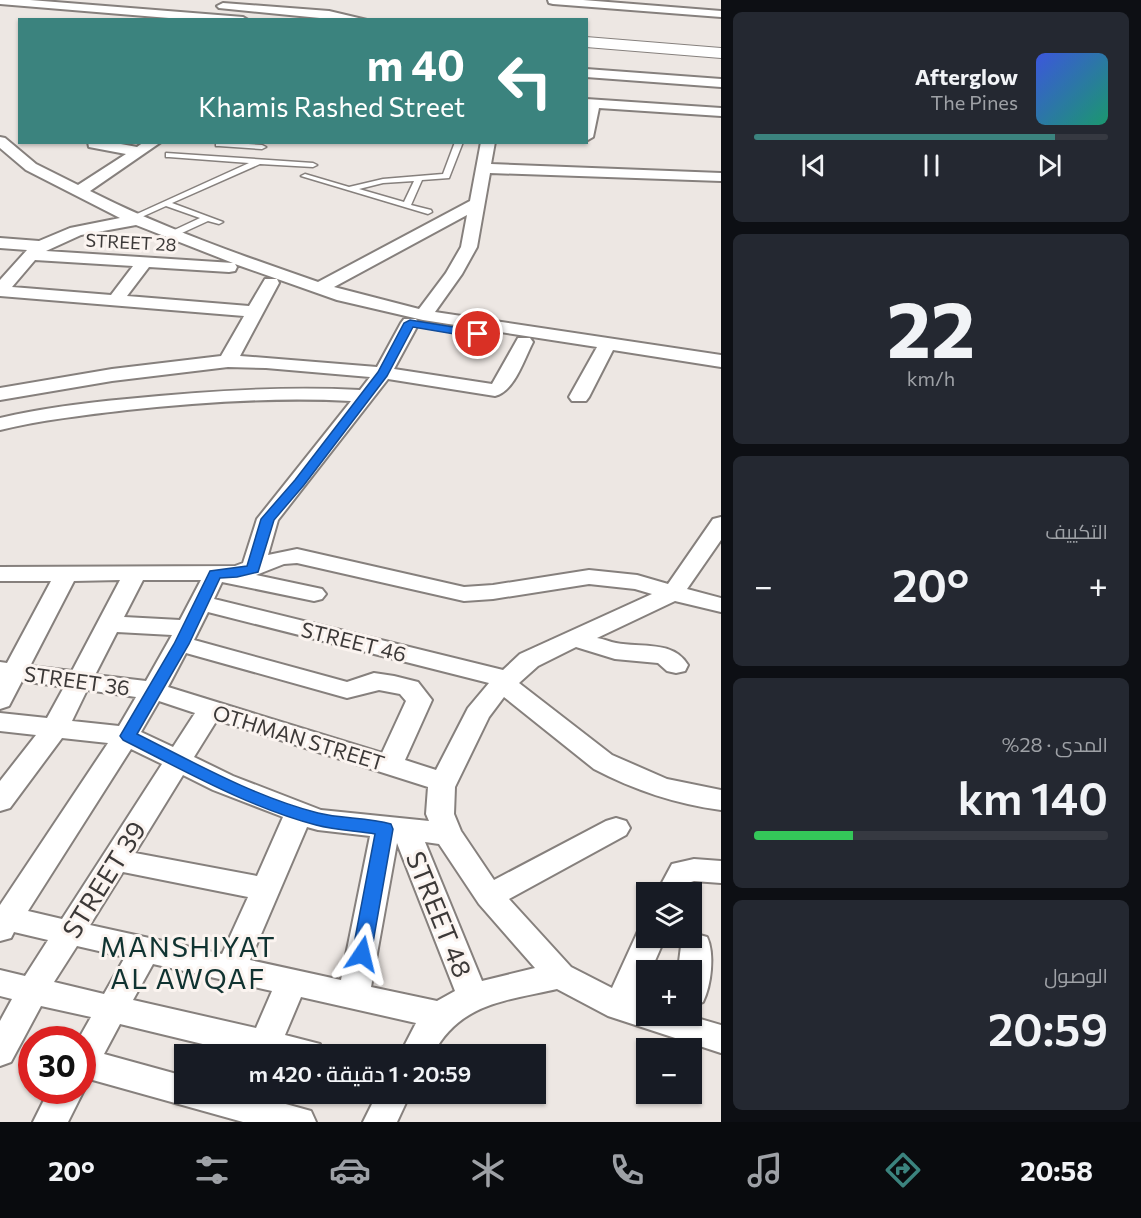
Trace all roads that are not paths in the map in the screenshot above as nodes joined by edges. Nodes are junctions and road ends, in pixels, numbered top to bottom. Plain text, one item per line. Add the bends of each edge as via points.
1 (271, 0) edge
2 (312, 0) edge
3 (0, 2) edge
4 (238, 3) edge
5 (623, 3) edge
6 (553, 4) edge
7 (209, 5) dead end
8 (258, 8) junction
9 (295, 11) junction
10 (721, 14) edge
11 (216, 18) edge
12 (358, 18) edge
13 (588, 35) edge
14 (588, 44) edge
15 (714, 54) edge
16 (588, 73) edge
17 (721, 83) edge
18 (590, 103) edge
19 (721, 112) edge
20 (588, 120) edge
21 (0, 141) edge
22 (94, 144) dead end
23 (151, 144) edge
24 (458, 144) edge
25 (488, 144) edge
26 (586, 144) edge
27 (218, 145) edge
28 (264, 145) edge
29 (140, 152) junction
30 (169, 155) dead end
31 (0, 159) edge
32 (256, 161) junction
33 (313, 165) dead end
34 (483, 168) junction
35 (580, 172) junction
36 (305, 176) dead end
37 (721, 177) edge
38 (419, 179) junction
39 (349, 189) junction
40 (78, 192) junction
41 (165, 203) junction
42 (478, 203) junction
43 (407, 206) junction
44 (428, 212) dead end
45 (207, 218) junction
46 (129, 220) junction
47 (219, 222) dead end
48 (171, 235) junction
49 (0, 243) edge
50 (36, 251) junction
51 (144, 263) junction
52 (229, 267) junction
53 (271, 284) junction
54 (319, 288) junction
55 (0, 291) edge
56 (116, 300) junction
57 (254, 312) junction
58 (416, 319) junction
59 (524, 342) junction
60 (605, 349) junction
61 (721, 361) edge
62 (228, 362) junction
63 (383, 373) junction
64 (721, 373) edge
65 (0, 394) edge
66 (366, 396) junction
67 (579, 397) dead end
68 (0, 424) edge
69 (721, 524) edge
70 (253, 569) junction
71 (135, 573) junction
72 (0, 574) edge
73 (65, 574) junction
74 (215, 574) junction
75 (673, 593) junction
76 (314, 594) dead end
77 (201, 603) junction
78 (721, 605) edge
79 (110, 624) junction
80 (185, 636) junction
81 (572, 638) junction
82 (676, 665) dead end
83 (7, 671) edge
84 (81, 679) junction
85 (505, 681) junction
86 (154, 691) junction
87 (0, 700) edge
88 (211, 709) junction
89 (0, 722) edge
90 (55, 728) junction
91 (128, 736) junction
92 (178, 761) junction
93 (390, 765) junction
94 (444, 782) junction
95 (721, 800) edge
96 (0, 801) edge
97 (299, 813) junction
98 (616, 828) dead end
99 (395, 830) junction
100 (448, 834) junction
101 (116, 860) junction
102 (721, 872) edge
103 (676, 882) edge
104 (266, 889) junction
105 (489, 896) junction
106 (2, 922) edge
107 (69, 933) junction
108 (646, 948) edge
109 (145, 949) junction
110 (231, 969) junction
111 (560, 976) junction
112 (0, 982) edge
113 (292, 982) junction
114 (33, 990) junction
115 (354, 996) junction
116 (473, 997) junction
117 (619, 1007) junction
118 (112, 1009) junction
119 (636, 1011) edge
120 (443, 1016) junction
121 (696, 1026) edge
122 (96, 1039) edge
123 (721, 1039) edge
124 (243, 1044) edge
125 (264, 1044) edge
126 (422, 1044) edge
127 (0, 1052) edge
128 (96, 1066) edge
129 (174, 1087) edge
130 (60, 1104) edge
131 (389, 1104) edge
132 (238, 1107) edge
133 (50, 1122) edge
134 (299, 1122) edge
135 (380, 1122) edge

1 - 8 street
2 - 9 street
3 - 11 street
4 - 7 street
4 - 8 street
5 - 6 street
5 - 10 street
8 - 9 street
9 - 12 street via 346,11
13 - 15 main road
14 - 15 main road
16 - 17 street
18 - 19 street
18 - 20 street
21 - 40 street via 21,160
22 - 29 street
23 - 29 street
24 - 38 lane via 448,175
25 - 34 street
26 - 35 street
27 - 28 lane
28 - 32 lane
29 - 40 street
30 - 32 lane
31 - 46 street via 35,182
32 - 33 lane
32 - 41 lane
34 - 35 street
34 - 42 street
35 - 37 street
36 - 39 lane
38 - 39 lane via 383,181
38 - 43 lane
39 - 43 lane
40 - 46 street
41 - 45 lane
41 - 46 lane
42 - 54 street
42 - 58 street via 473,236 463,260
43 - 44 lane
45 - 47 lane
45 - 48 lane
46 - 48 street
46 - 50 street via 62,236
46 - 52 street
48 - 54 street
49 - 50 street, STREET 28
50 - 51 street, STREET 28
50 - 55 street
51 - 52 street, STREET 28
51 - 56 street
52 - 53 street
53 - 57 street
53 - 58 street via 318,300
54 - 58 street
55 - 56 street
56 - 57 street
57 - 62 street
58 - 59 street
58 - 60 street
58 - 63 street
59 - 60 street
59 - 63 street via 495,390
60 - 61 street
60 - 64 street
60 - 67 street
62 - 63 street
62 - 65 street via 112,375
63 - 66 street
66 - 68 street via 244,393 44,415
66 - 70 street via 268,519
69 - 75 street
70 - 74 street
70 - 75 street via 281,558 306,556 464,594 589,577 637,582
71 - 73 street
71 - 74 street
71 - 79 street
72 - 73 street
73 - 83 street
74 - 76 street
74 - 77 street
75 - 78 street
75 - 81 street
77 - 80 street
77 - 85 street, STREET 46
79 - 80 street
79 - 84 street
80 - 86 street
80 - 93 street via 346,690 377,681 409,687 419,700
81 - 82 street via 615,651 660,655
81 - 85 street via 528,660
83 - 84 street, STREET 36
83 - 87 street
84 - 86 street, STREET 36
84 - 90 street
85 - 94 street via 477,714
85 - 95 street via 620,772 660,788
86 - 88 street, OTHMAN STREET
86 - 91 street
88 - 92 street, STREET 39
88 - 93 street, OTHMAN STREET
89 - 90 street
90 - 91 street
90 - 96 street
91 - 92 street
91 - 106 street
92 - 97 street
92 - 101 street, STREET 39
93 - 94 street, OTHMAN STREET
94 - 100 street via 440,814
97 - 99 street via 342,824
97 - 104 street
98 - 105 street
99 - 100 street
99 - 115 street
99 - 116 street, STREET 48
100 - 105 street
101 - 104 street
101 - 107 street, STREET 39
102 - 103 street via 682,872
104 - 110 street
105 - 111 street
106 - 107 street
107 - 109 street
107 - 114 street, STREET 39
108 - 117 street
109 - 110 street
109 - 118 street
110 - 113 street
111 - 116 street
111 - 117 street
112 - 114 street
113 - 115 street
113 - 125 street
114 - 118 street
114 - 127 street, STREET 39
115 - 120 street
116 - 120 street
117 - 119 street
118 - 122 street
118 - 124 street
120 - 126 street
121 - 123 street
128 - 129 street
130 - 133 street
131 - 135 street
132 - 134 street

